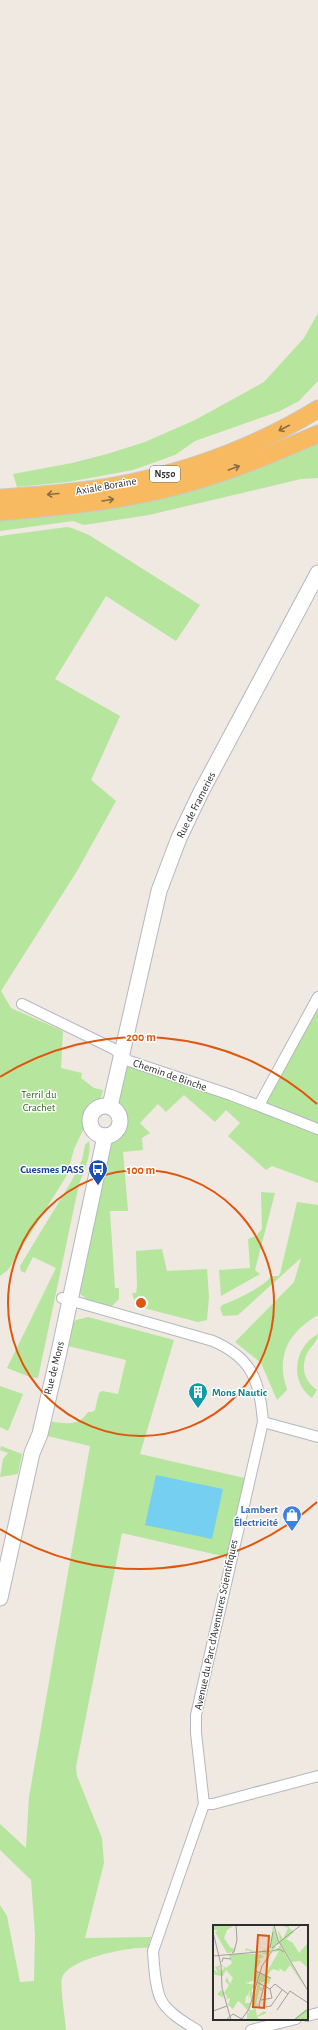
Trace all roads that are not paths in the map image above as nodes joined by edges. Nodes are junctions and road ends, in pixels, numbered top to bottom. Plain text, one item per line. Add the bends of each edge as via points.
1 (318, 409) edge
2 (318, 434) edge
3 (0, 498) edge
4 (0, 512) edge
5 (318, 573) edge
6 (318, 997) edge
7 (22, 1004) dead end
8 (121, 1054) junction
9 (258, 1105) junction
10 (110, 1106) junction
11 (318, 1129) edge
12 (101, 1135) junction
13 (66, 1299) junction
14 (263, 1422) junction
15 (318, 1437) edge
16 (0, 1598) edge
17 (318, 1776) edge
18 (204, 1804) junction
19 (318, 2014) edge
20 (308, 2016) edge
21 (292, 2020) edge
22 (197, 2030) edge
23 (251, 2030) edge

1 -> 3 highway, Axiale Boraine / N550 via 256,442 178,470 114,486
4 -> 2 highway, Axiale Boraine / N550 via 109,500 170,488 222,473
5 - 8 main road, Rue de Frameries via 201,792 168,863 159,891
6 - 9 street
7 - 8 street, Chemin de Binche
8 - 9 street, Chemin de Binche via 129,1061
8 - 10 main road
9 - 11 street, Chemin de Binche
10 - 12 main road via 100,1107 92,1114 90,1124
10 - 12 main road via 116,1110 121,1121 118,1130
12 - 13 main road, Rue de Mons
13 - 14 street, Avenue du Parc d'Aventures Scientifiques via 213,1341 229,1348 244,1360 253,1374 262,1406
13 - 16 main road, Rue de Mons via 52,1361 40,1434 36,1441
14 - 15 street
14 - 18 street, Avenue du Parc d'Aventures Scientifiques via 196,1715
17 - 18 street via 213,1804
18 - 22 street, Avenue du Parc d'Aventures Scientifiques via 153,1951 154,1973 162,2003 178,2018
19 - 20 street
21 - 23 street

